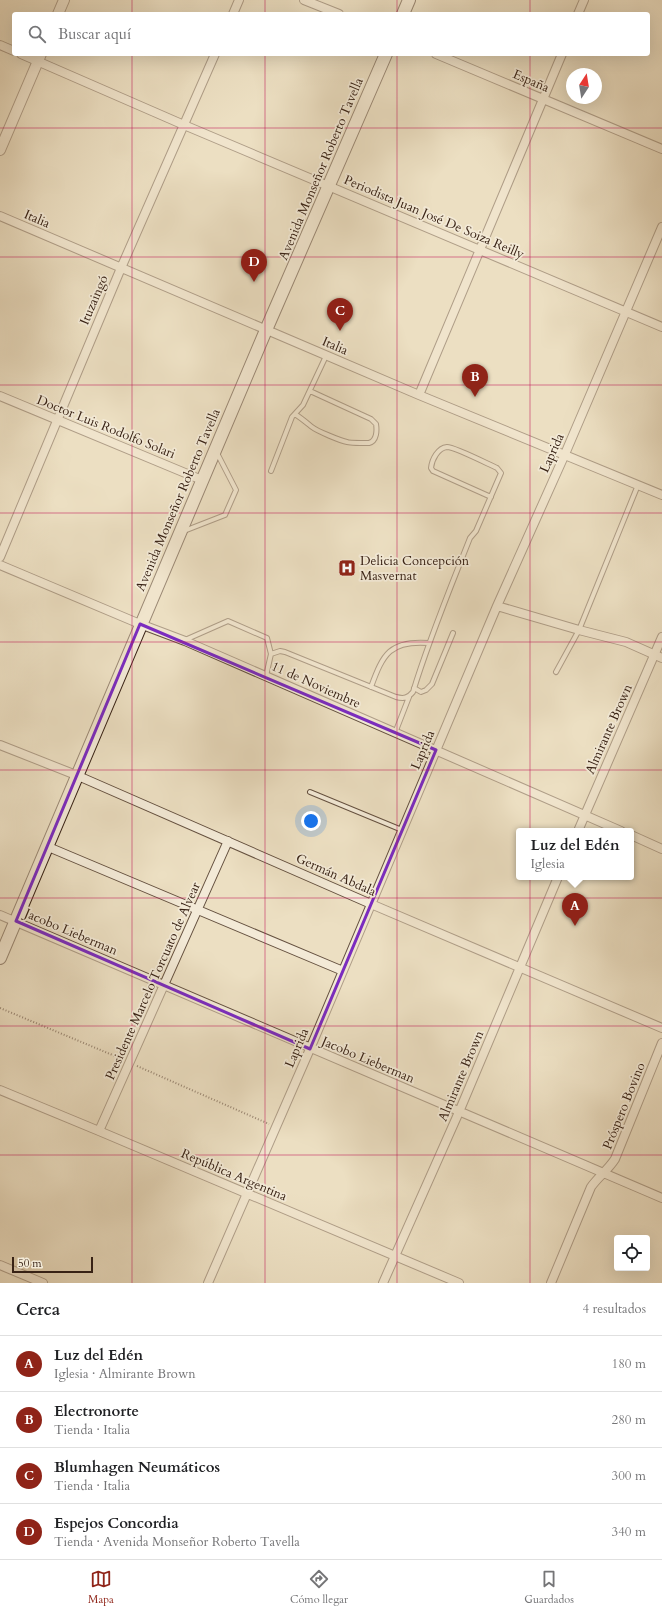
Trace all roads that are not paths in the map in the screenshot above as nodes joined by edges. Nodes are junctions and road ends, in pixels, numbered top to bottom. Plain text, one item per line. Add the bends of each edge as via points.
1 (64, 0) edge
2 (239, 0) edge
3 (304, 0) edge
4 (409, 0) edge
5 (584, 0) edge
6 (59, 12) edge
7 (234, 12) edge
8 (334, 12) edge
9 (404, 12) edge
10 (579, 12) edge
11 (0, 45) edge
12 (12, 50) edge
13 (30, 56) edge
14 (214, 56) edge
15 (385, 56) edge
16 (441, 56) edge
17 (561, 56) edge
18 (40, 58) edge
19 (543, 99) junction
20 (184, 125) junction
21 (662, 149) edge
22 (0, 150) edge
23 (329, 186) junction
24 (0, 216) edge
25 (662, 227) edge
26 (481, 250) junction
27 (121, 268) junction
28 (626, 311) junction
29 (662, 327) edge
30 (266, 330) junction
31 (326, 356) junction
32 (310, 391) junction
33 (0, 396) edge
34 (419, 396) junction
35 (295, 414) junction
36 (57, 420) junction
37 (215, 449) junction
38 (565, 454) junction
39 (271, 471) dead end
40 (202, 480) junction
41 (638, 485) junction
42 (662, 495) edge
43 (490, 497) junction
44 (179, 533) junction
45 (0, 556) edge
46 (0, 565) edge
47 (497, 606) junction
48 (140, 624) junction
49 (579, 630) junction
50 (453, 633) dead end
51 (662, 638) edge
52 (185, 640) junction
53 (429, 643) junction
54 (271, 654) junction
55 (658, 656) edge
56 (556, 672) dead end
57 (266, 676) junction
58 (371, 687) junction
59 (414, 688) junction
60 (409, 697) junction
61 (395, 733) junction
62 (0, 744) edge
63 (436, 750) junction
64 (76, 775) junction
65 (310, 792) dead end
66 (585, 815) junction
67 (579, 828) edge
68 (614, 828) edge
69 (402, 830) junction
70 (634, 836) edge
71 (228, 841) junction
72 (46, 846) junction
73 (662, 849) edge
74 (557, 880) edge
75 (371, 904) junction
76 (197, 911) junction
77 (0, 915) edge
78 (16, 922) junction
79 (0, 958) edge
80 (520, 967) junction
81 (343, 971) junction
82 (164, 985) junction
83 (662, 1028) edge
84 (662, 1043) edge
85 (310, 1048) junction
86 (0, 1090) edge
87 (459, 1112) junction
88 (99, 1131) junction
89 (604, 1173) junction
90 (247, 1194) junction
91 (662, 1198) edge
92 (394, 1256) junction
93 (0, 1264) edge
94 (39, 1282) edge
95 (208, 1283) edge
96 (383, 1283) edge
97 (459, 1283) edge
98 (551, 1283) edge

1 - 6 street
2 - 7 street
3 - 8 street
4 - 9 main road
5 - 10 street
11 - 12 street
13 - 18 street, Periodista Juan José De Soiza Reilly
14 - 20 street, Ituzaingó
15 - 23 main road, Avenida Monseñor Roberto Tavella
16 - 19 street, España
17 - 19 street
18 - 20 street, Periodista Juan José De Soiza Reilly
18 - 22 street
19 - 21 street, España
19 - 26 street
20 - 23 street, Periodista Juan José De Soiza Reilly
20 - 27 street, Ituzaingó
23 - 26 street, Periodista Juan José De Soiza Reilly
23 - 30 main road, Avenida Monseñor Roberto Tavella
24 - 27 street, Italia
25 - 28 street, Laprida
26 - 28 street, Periodista Juan José De Soiza Reilly
26 - 34 street
27 - 30 street, Italia
27 - 36 street, Ituzaingó
28 - 29 street, Periodista Juan José De Soiza Reilly
28 - 38 street, Laprida
30 - 31 street, Italia
30 - 37 main road, Avenida Monseñor Roberto Tavella
31 - 32 lane
31 - 34 street, Italia
32 - 35 lane via 303,406
32 - 35 lane via 370,419 376,424 374,440 369,443 349,443 313,428
33 - 36 street, Doctor Luis Rodolfo Solari
34 - 38 street, Italia
35 - 39 lane
36 - 40 street, Doctor Luis Rodolfo Solari
36 - 45 street, Ituzaingó
37 - 40 main road, Avenida Monseñor Roberto Tavella
37 - 44 lane via 236,490 225,515
38 - 41 street, Italia
38 - 47 street, Laprida
40 - 44 main road, Avenida Monseñor Roberto Tavella
41 - 42 street, Italia
41 - 49 lane
43 - 43 lane via 501,473 497,468 451,448 437,452 431,468 434,471
43 - 53 lane via 476,531 470,538
44 - 48 main road, Avenida Monseñor Roberto Tavella
46 - 48 street, 11 de Noviembre
47 - 49 street
47 - 63 street, Laprida
48 - 52 street, 11 de Noviembre
48 - 64 main road, Avenida Monseñor Roberto Tavella
49 - 55 street via 626,642
49 - 56 lane
50 - 59 lane via 432,684 421,692
51 - 55 street, Almirante Brown
52 - 54 lane via 228,621 267,638
52 - 57 street, 11 de Noviembre
53 - 58 lane via 408,642 385,655
53 - 59 lane
54 - 57 lane
54 - 58 lane via 285,652
55 - 66 street, Almirante Brown
57 - 61 street, 11 de Noviembre
58 - 60 lane via 396,697
59 - 60 lane
60 - 61 lane
61 - 63 street, 11 de Noviembre
62 - 64 street, Germán Abdala
63 - 66 street, 11 de Noviembre
63 - 69 street, Laprida
64 - 71 street, Germán Abdala
64 - 72 main road, Avenida Monseñor Roberto Tavella
65 - 69 lane
66 - 67 street, Almirante Brown
66 - 68 street, 11 de Noviembre
69 - 75 street, Laprida
70 - 73 street
71 - 75 street, Germán Abdala
71 - 76 street, Presidente Marcelo Torcuato de Alvear
72 - 76 street
72 - 78 main road, Avenida Monseñor Roberto Tavella
74 - 80 street, Almirante Brown
75 - 80 street, Germán Abdala
75 - 81 street, Laprida
76 - 81 street
76 - 82 street, Presidente Marcelo Torcuato de Alvear
77 - 78 street, Jacobo Lieberman
78 - 79 main road, Avenida Monseñor Roberto Tavella
78 - 82 street, Jacobo Lieberman
80 - 83 street, Germán Abdala
80 - 87 street, Almirante Brown
81 - 85 street, Laprida
82 - 85 street, Jacobo Lieberman
82 - 88 street, Presidente Marcelo Torcuato de Alvear
84 - 89 street, Próspero Bovino via 615,1159
85 - 87 street, Jacobo Lieberman
85 - 90 street, Laprida
86 - 88 street, República Argentina
87 - 89 street, Jacobo Lieberman
87 - 92 street, Almirante Brown
88 - 90 street, República Argentina
89 - 91 street, Jacobo Lieberman
89 - 98 street, Próspero Bovino via 591,1187
90 - 92 street, República Argentina
90 - 95 street, Laprida
92 - 96 street, Almirante Brown
92 - 97 street, República Argentina
93 - 94 street

